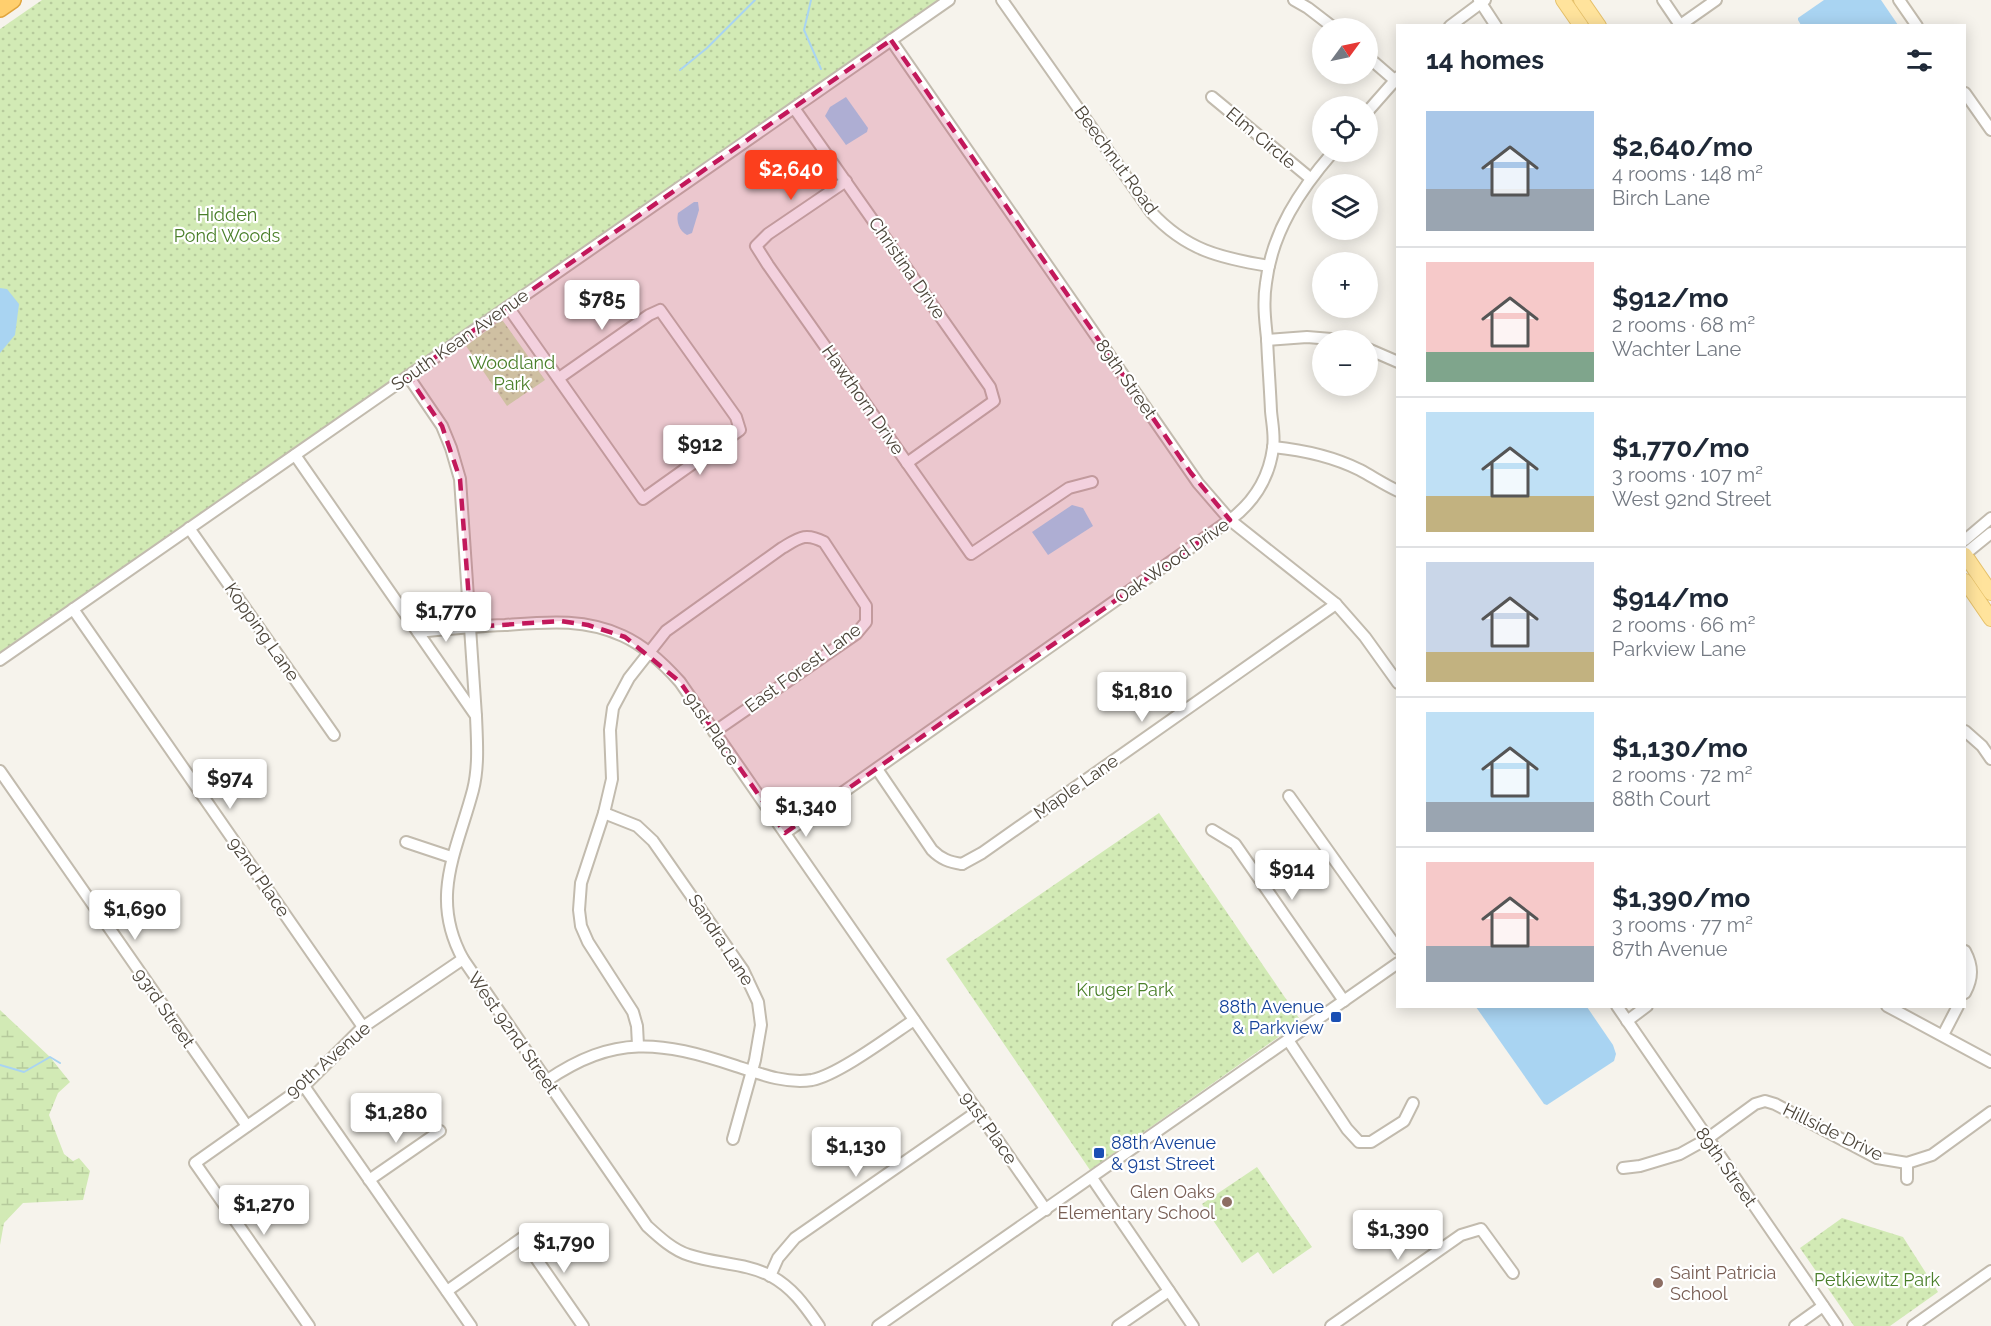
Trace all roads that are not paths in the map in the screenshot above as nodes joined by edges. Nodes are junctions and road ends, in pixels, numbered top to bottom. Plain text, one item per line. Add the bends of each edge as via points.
1 (13, 0) edge
2 (949, 0) edge
3 (1002, 0) edge
4 (1294, 0) edge
5 (1563, 0) edge
6 (1581, 0) edge
7 (1663, 0) edge
8 (1716, 0) edge
9 (1899, 0) edge
10 (1482, 1) edge
11 (0, 9) edge
12 (1321, 18) edge
13 (1453, 24) edge
14 (1495, 24) edge
15 (1580, 24) edge
16 (1598, 24) edge
17 (1679, 24) edge
18 (1681, 24) edge
19 (1916, 24) edge
20 (891, 40) junction
21 (1378, 65) edge
22 (1396, 79) edge
23 (1396, 81) edge
24 (1966, 94) edge
25 (1212, 97) dead end
26 (1378, 100) edge
27 (794, 108) junction
28 (1991, 130) edge
29 (1324, 162) edge
30 (1310, 178) junction
31 (846, 181) junction
32 (1269, 266) junction
33 (508, 307) junction
34 (1312, 337) edge
35 (1267, 340) junction
36 (1378, 353) edge
37 (1396, 361) edge
38 (408, 376) junction
39 (559, 378) junction
40 (1273, 447) junction
41 (295, 455) junction
42 (907, 463) junction
43 (1092, 482) dead end
44 (1396, 490) edge
45 (1991, 518) edge
46 (1230, 520) junction
47 (189, 528) junction
48 (1991, 533) edge
49 (1966, 539) edge
50 (1966, 554) edge
51 (1966, 556) edge
52 (1966, 582) edge
53 (1991, 593) edge
54 (1336, 604) junction
55 (74, 609) junction
56 (1991, 619) edge
57 (471, 627) junction
58 (418, 632) junction
59 (648, 652) junction
60 (0, 660) edge
61 (1396, 680) edge
62 (476, 716) junction
63 (714, 732) junction
64 (1966, 732) edge
65 (334, 735) dead end
66 (1991, 759) edge
67 (877, 770) junction
68 (0, 771) edge
69 (1289, 796) dead end
70 (604, 813) junction
71 (1212, 830) dead end
72 (785, 833) junction
73 (406, 842) dead end
74 (451, 856) junction
75 (1396, 946) edge
76 (1966, 954) edge
77 (463, 960) junction
78 (1396, 964) edge
79 (1966, 990) edge
80 (1344, 1001) junction
81 (1618, 1008) edge
82 (1644, 1008) edge
83 (1891, 1008) edge
84 (1957, 1008) edge
85 (914, 1020) junction
86 (1627, 1022) junction
87 (363, 1027) junction
88 (1943, 1035) junction
89 (1288, 1040) junction
90 (638, 1046) junction
91 (1991, 1062) edge
92 (752, 1071) junction
93 (546, 1081) junction
94 (304, 1086) junction
95 (1413, 1103) dead end
96 (978, 1112) junction
97 (1991, 1112) edge
98 (246, 1126) junction
99 (440, 1131) dead end
100 (733, 1139) dead end
101 (1707, 1139) junction
102 (1907, 1163) junction
103 (1623, 1168) dead end
104 (1092, 1178) junction
105 (1907, 1179) dead end
106 (369, 1180) junction
107 (1046, 1210) junction
108 (1991, 1271) edge
109 (1513, 1274) dead end
110 (770, 1276) junction
111 (447, 1291) junction
112 (1169, 1291) junction
113 (1823, 1306) junction
114 (1338, 1324) edge
115 (309, 1326) edge
116 (471, 1326) edge
117 (583, 1326) edge
118 (819, 1326) edge
119 (878, 1326) edge
120 (1118, 1326) edge
121 (1194, 1326) edge
122 (1795, 1326) edge
123 (1837, 1326) edge
124 (1913, 1326) edge

1 - 11 highway
2 - 20 street, South Kean Avenue
3 - 32 street, Beechnut Road via 1161,223 1204,251
4 - 12 street
5 - 15 main road
6 - 16 main road
7 - 17 street
8 - 18 street
9 - 19 street
10 - 13 street
10 - 14 street
20 - 27 street, South Kean Avenue
20 - 46 street, 89th Street via 1191,473
21 - 22 street
23 - 26 street
24 - 28 street
25 - 30 street, Elm Circle
27 - 31 street, Christina Drive
27 - 33 street, South Kean Avenue
29 - 30 street, Oak Wood Drive
30 - 32 street, Oak Wood Drive via 1285,219
31 - 42 street, Christina Drive via 984,378 994,401
31 - 42 street, Hawthorn Drive via 756,246
32 - 35 street, Oak Wood Drive via 1264,307
33 - 38 street, South Kean Avenue
33 - 39 street
34 - 35 street
35 - 40 street, Oak Wood Drive
36 - 37 street
38 - 41 street, South Kean Avenue
38 - 57 street via 442,426 460,479
39 - 39 street via 643,500 740,430 736,417 660,310
40 - 44 street via 1335,460
40 - 46 street, Oak Wood Drive via 1260,488 1243,511
41 - 47 street, South Kean Avenue
41 - 58 street
42 - 43 street, Hawthorn Drive via 971,554 1069,488
45 - 49 street
46 - 54 street, 89th Street
46 - 67 street, Oak Wood Drive
47 - 55 street, South Kean Avenue
47 - 65 street, Kopping Lane
48 - 50 street
51 - 53 main road
52 - 56 main road
54 - 61 street, 89th Street
54 - 67 street, Maple Lane via 961,869 932,850
55 - 60 street, South Kean Avenue
55 - 87 street, 92nd Place
57 - 58 street
57 - 59 street, 91st Place via 561,621 609,631
57 - 62 street, West 92nd Street
58 - 62 street
59 - 63 street, 91st Place via 680,682
59 - 63 street, East Forest Lane via 676,622 782,548 803,536 824,542 866,606 866,622 856,634
59 - 70 street via 628,678 613,708 612,779
62 - 74 street, West 92nd Street via 477,769
63 - 72 street, 91st Place
64 - 66 street
67 - 72 street, Oak Wood Drive
68 - 98 street, 93rd Street
69 - 75 street
70 - 90 street via 581,883 581,926 598,961 633,1012
70 - 92 street, Sandra Lane via 628,822 653,841 749,980 758,1002 761,1026
71 - 80 street via 1235,844
72 - 85 street, 91st Place
73 - 74 street
74 - 77 street, West 92nd Street via 447,915
76 - 79 street via 1972,975
77 - 87 street, 90th Avenue
77 - 93 street, West 92nd Street
78 - 80 street
80 - 89 street
81 - 86 street, 89th Street
82 - 86 street
83 - 88 street
84 - 88 street
85 - 92 street via 823,1077 785,1080
85 - 96 street, 91st Place
86 - 101 street, 89th Street
87 - 94 street, 90th Avenue
88 - 91 street
89 - 95 street via 1359,1142 1377,1140 1404,1120
89 - 104 street
90 - 92 street via 701,1055
90 - 93 street via 590,1055
92 - 100 street, Sandra Lane
93 - 110 street, West 92nd Street via 655,1234 687,1255
94 - 98 street, 90th Avenue
94 - 106 street
96 - 107 street, 91st Place
96 - 110 street via 795,1238 778,1258
97 - 102 street, Hillside Drive via 1932,1155
98 - 115 street, 90th Avenue via 195,1163
99 - 106 street
101 - 102 street, Hillside Drive via 1755,1104 1766,1101 1877,1158
101 - 103 street via 1680,1154
101 - 113 street, 89th Street
102 - 105 street
104 - 107 street
104 - 112 street
106 - 111 street
107 - 119 street
108 - 124 street
109 - 114 street via 1481,1229 1461,1235
110 - 118 street, West 92nd Street via 798,1297
111 - 116 street
111 - 117 street via 522,1238
112 - 120 street
112 - 121 street
113 - 122 street
113 - 123 street, 89th Street

